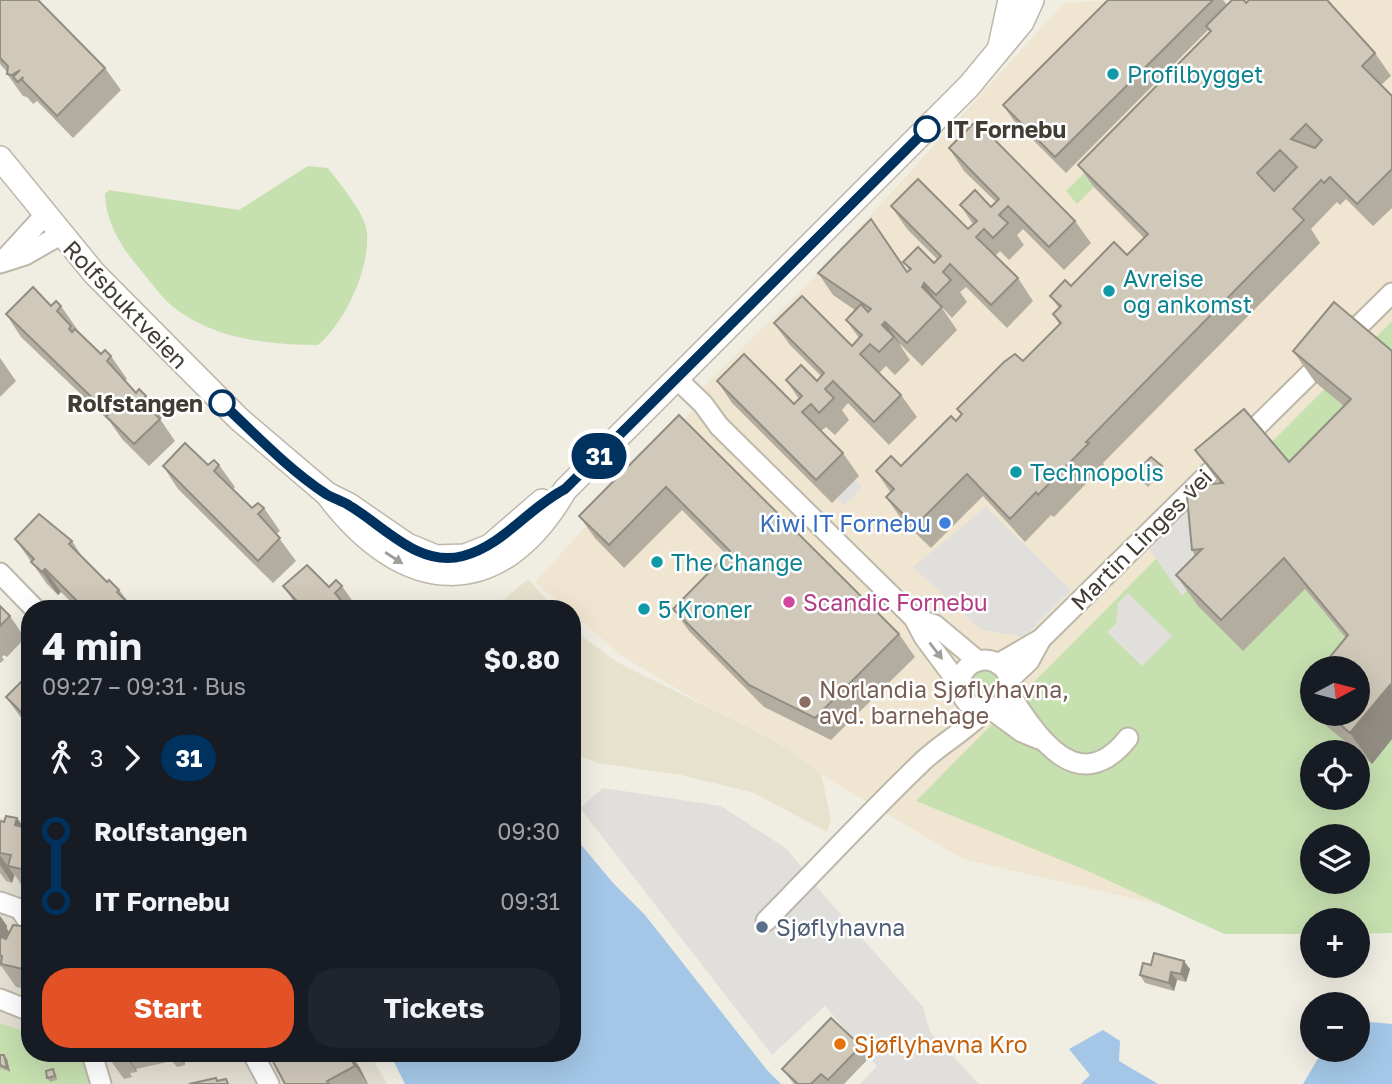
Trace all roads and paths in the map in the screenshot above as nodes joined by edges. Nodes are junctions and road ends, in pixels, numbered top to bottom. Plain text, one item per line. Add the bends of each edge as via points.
1 (1010, 0) edge
2 (1032, 0) edge
3 (1000, 46) junction
4 (0, 159) edge
5 (44, 216) junction
6 (60, 235) junction
7 (1, 262) edge
8 (1392, 293) edge
9 (677, 379) junction
10 (0, 573) edge
11 (26, 600) edge
12 (914, 618) junction
13 (978, 661) junction
14 (1005, 679) junction
15 (962, 692) junction
16 (988, 710) junction
17 (953, 734) junction
18 (1128, 738) dead end
19 (1039, 739) junction
20 (0, 902) edge
21 (21, 910) edge
22 (765, 921) dead end
23 (0, 999) edge
24 (21, 1007) edge
25 (94, 1062) edge
26 (257, 1062) edge
27 (101, 1084) edge
28 (269, 1084) edge

1 - 3 street, Rolfsbuktveien
2 - 3 street, Rolfsbuktveien via 1022,22
3 - 9 street, Rolfsbuktveien via 946,110
4 - 5 street, Rolfsbuktveien
5 - 6 street, Rolfsbuktveien
5 - 7 street
6 - 7 street via 25,256
6 - 9 street, Rolfsbuktveien via 127,308 280,457 327,494 343,516 395,559 423,572 481,569 505,558 554,509 565,489
8 - 14 street, Martin Linges vei
9 - 12 street
10 - 11 street
12 - 13 street via 935,625
12 -> 15 street
13 - 14 street
13 - 15 street via 965,670
14 - 16 street via 1003,703
14 - 19 street
15 - 16 street via 972,708
15 - 17 street
16 - 17 street via 966,730
16 - 19 street
17 - 22 street
18 - 19 street via 1110,756 1086,763 1059,756
20 - 21 street
23 - 24 street
25 - 27 street
26 - 28 street

